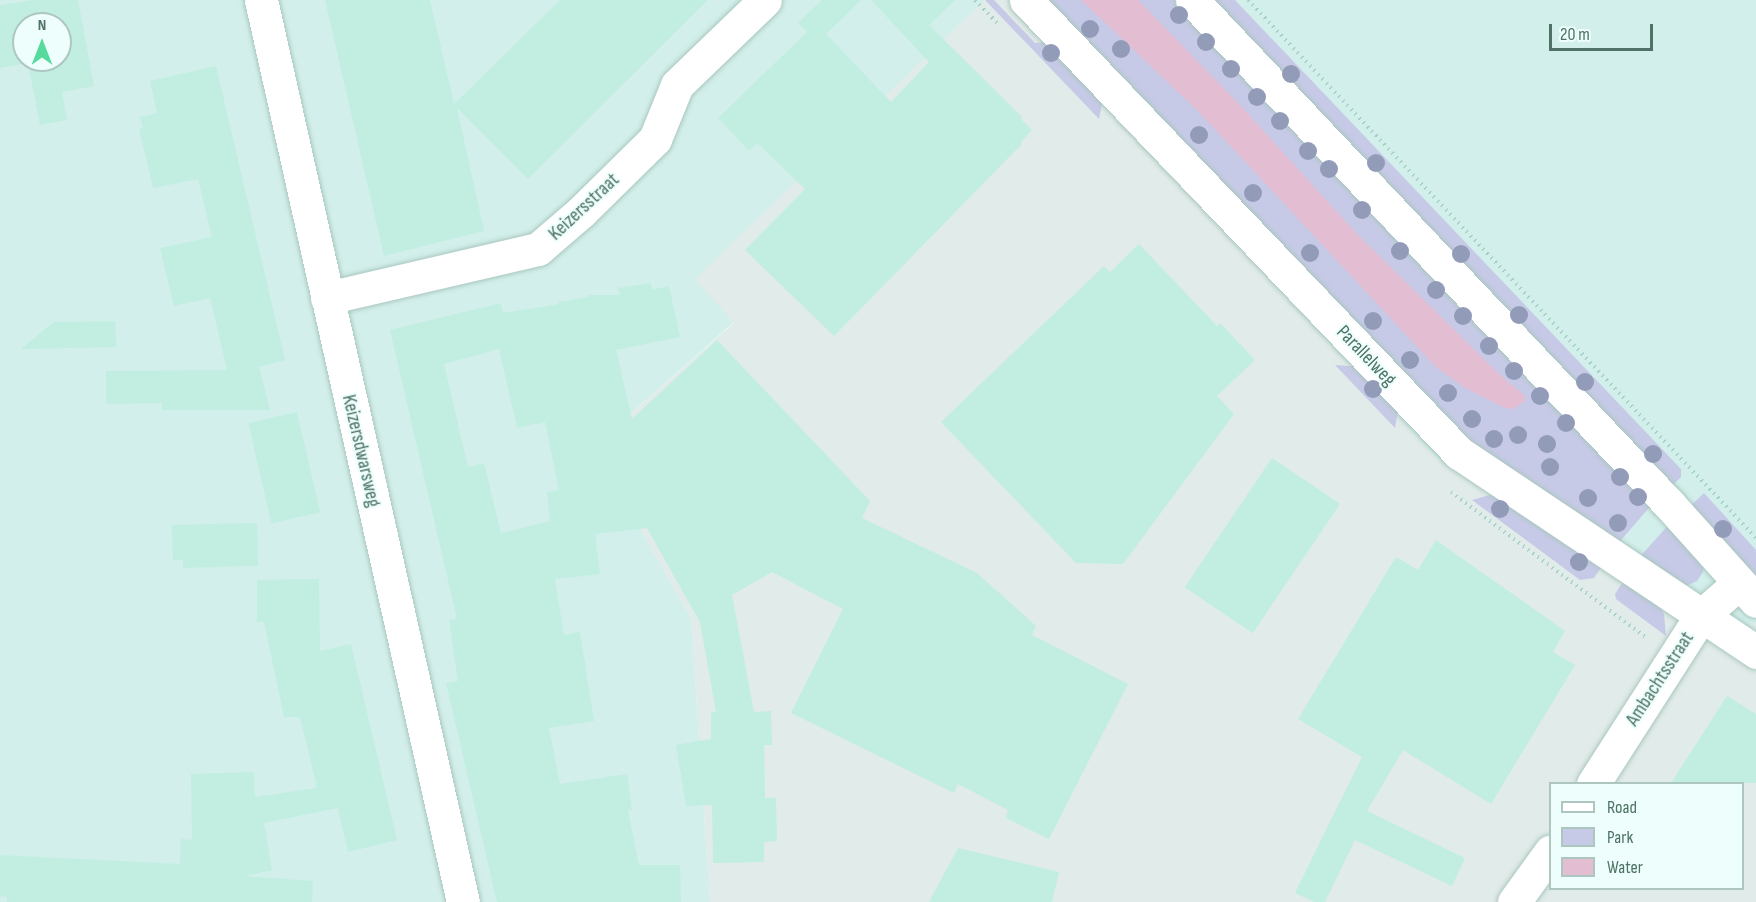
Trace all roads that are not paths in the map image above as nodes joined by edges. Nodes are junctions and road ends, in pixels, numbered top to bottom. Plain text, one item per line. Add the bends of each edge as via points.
1 (261, 0) edge
2 (765, 0) edge
3 (1026, 0) edge
4 (1192, 0) edge
5 (327, 298) junction
6 (1747, 592) edge
7 (1701, 616) junction
8 (1756, 652) edge
9 (1594, 782) edge
10 (1549, 855) edge
11 (463, 902) edge
12 (1514, 902) edge

1 - 5 street, Keizersdwarsweg
2 - 5 street, Keizersstraat via 678,85 655,139 538,249
3 - 7 street, Parallelweg via 1460,453
4 - 6 street via 1669,504
5 - 11 street, Keizersdwarsweg
6 - 7 street, Ambachtsstraat
7 - 8 street, Parallelweg
7 - 9 street, Ambachtsstraat
10 - 12 street

